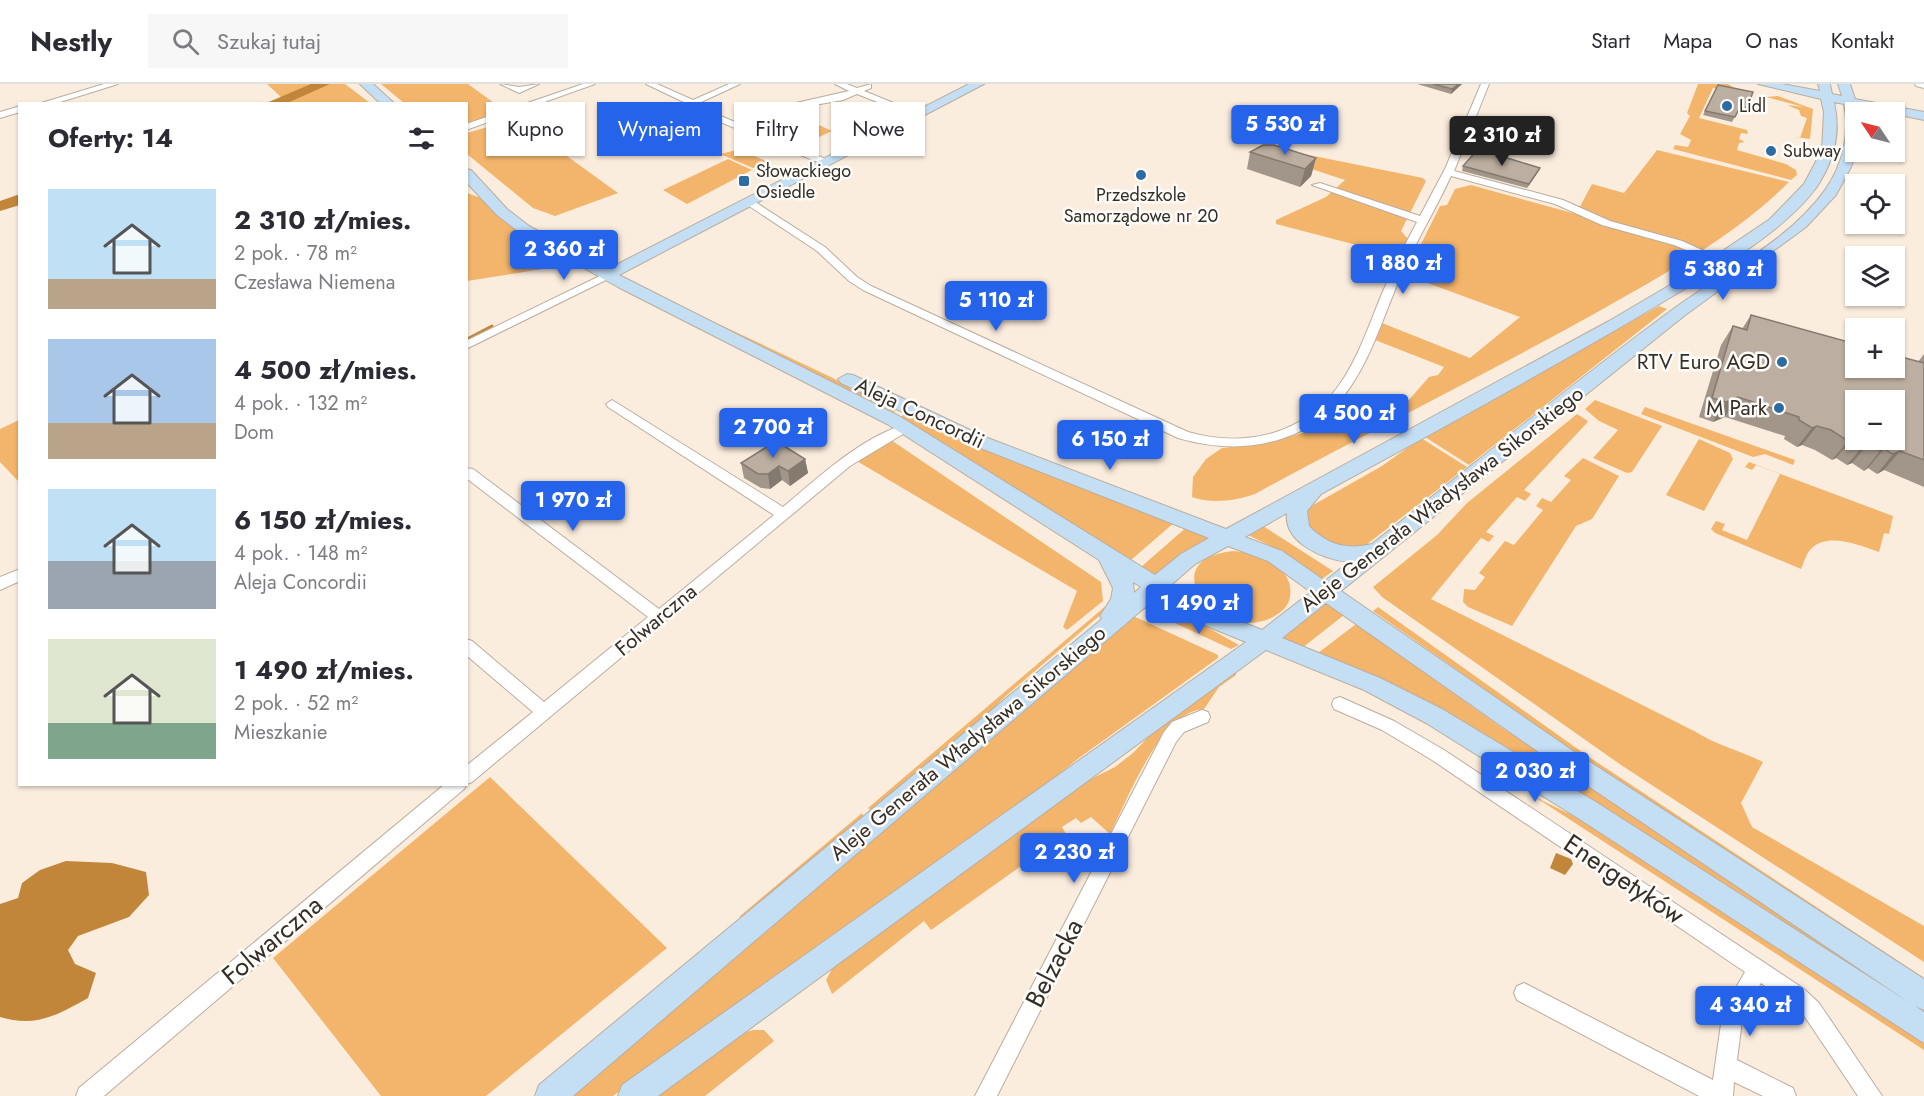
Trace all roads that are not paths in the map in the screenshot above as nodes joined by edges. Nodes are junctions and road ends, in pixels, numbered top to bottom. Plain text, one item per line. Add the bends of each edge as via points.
1 (114, 84) edge
2 (366, 84) edge
3 (504, 84) edge
4 (533, 84) edge
5 (650, 84) edge
6 (736, 84) edge
7 (839, 84) edge
8 (1485, 84) edge
9 (1764, 84) edge
10 (1844, 84) edge
11 (1919, 84) edge
12 (583, 85) edge
13 (973, 85) edge
14 (1924, 85) edge
15 (868, 86) dead end
16 (856, 91) junction
17 (1826, 91) edge
18 (49, 102) edge
19 (387, 102) edge
20 (691, 102) edge
21 (695, 102) edge
22 (816, 102) edge
23 (885, 102) edge
24 (1846, 102) edge
25 (1849, 102) edge
26 (18, 110) edge
27 (925, 112) edge
28 (1905, 114) edge
29 (0, 115) edge
30 (1924, 117) edge
31 (468, 126) edge
32 (810, 156) edge
33 (837, 156) edge
34 (825, 162) junction
35 (1846, 162) edge
36 (1448, 172) junction
37 (468, 173) edge
38 (1317, 185) dead end
39 (748, 202) junction
40 (1422, 220) junction
41 (1719, 260) junction
42 (614, 272) junction
43 (468, 345) edge
44 (612, 404) dead end
45 (907, 428) junction
46 (468, 472) edge
47 (1320, 485) junction
48 (783, 514) junction
49 (1228, 536) junction
50 (1379, 549) junction
51 (1100, 552) junction
52 (18, 575) edge
53 (0, 584) edge
54 (1155, 586) junction
55 (1327, 592) junction
56 (659, 617) junction
57 (1100, 631) junction
58 (1264, 640) junction
59 (468, 647) edge
60 (1340, 704) dead end
61 (544, 712) junction
62 (1203, 717) dead end
63 (468, 775) edge
64 (456, 786) edge
65 (1758, 969) junction
66 (1524, 993) dead end
67 (1924, 996) edge
68 (1924, 1029) edge
69 (1726, 1066) junction
70 (87, 1096) edge
71 (550, 1096) edge
72 (633, 1096) edge
73 (986, 1096) edge
74 (1721, 1096) edge
75 (1785, 1096) edge
76 (1872, 1096) edge

1 - 18 street
2 - 19 main road
3 - 4 street via 518,90
5 - 20 street
6 - 21 street
7 - 16 street
8 - 36 street
9 - 17 main road
10 - 25 main road, Aleje Generała Władysława Sikorskiego
11 - 14 street
12 - 31 street
13 - 27 main road
15 - 16 street
16 - 22 street
16 - 23 street
17 - 24 main road
17 - 41 main road, Aleje Generała Władysława Sikorskiego via 1829,150 1815,180 1775,222
26 - 29 street
28 - 30 main road
32 - 34 street
33 - 34 main road
34 - 39 main road
35 - 50 main road, Aleje Generała Władysława Sikorskiego via 1831,192 1799,226 1680,312
36 - 40 street
36 - 41 street via 1559,202 1606,223 1678,243
37 - 42 main road via 532,223
38 - 40 street
39 - 40 street via 821,249 860,284 1183,435 1217,443 1258,441 1303,429 1338,400
39 - 42 main road
41 - 47 main road, Aleje Generała Władysława Sikorskiego via 1615,324
42 - 43 street
42 - 45 main road, Aleja Concordii
42 - 49 main road, Aleja Concordii via 949,429
44 - 48 street
45 - 48 street, Folwarczna via 845,463
45 - 51 main road, Aleja Concordii
46 - 56 street
47 - 49 main road, Aleje Generała Władysława Sikorskiego
47 - 50 main road via 1298,510 1296,521 1300,530 1337,553 1363,554
48 - 56 street, Folwarczna
49 - 54 main road, Aleje Generała Władysława Sikorskiego via 1199,550
49 - 55 main road, Aleja Concordii via 1275,556
50 - 55 main road, Aleje Generała Władysława Sikorskiego
51 - 54 main road, Aleja Concordii
51 - 57 main road via 1122,578 1125,588 1121,602
52 - 53 street
54 - 57 main road, Aleje Generała Władysława Sikorskiego
54 - 58 main road, Aleja Concordii via 1209,618
55 - 58 main road, Aleje Generała Władysława Sikorskiego
55 - 67 main road, Aleja Concordii via 1565,758
56 - 61 street, Folwarczna
57 - 71 main road, Aleje Generała Władysława Sikorskiego
58 - 68 main road, Aleja Concordii via 1372,684 1434,716 1590,812
58 - 72 main road, Aleje Generała Władysława Sikorskiego
59 - 61 street
60 - 65 street, Energetyków via 1411,740 1499,795
61 - 63 street, Folwarczna
62 - 73 street, Belzacka via 1178,727 1170,737
64 - 70 street, Folwarczna
65 - 69 street via 1736,1003
65 - 76 street, Energetyków via 1805,1003
66 - 74 street
69 - 74 street
69 - 75 street

